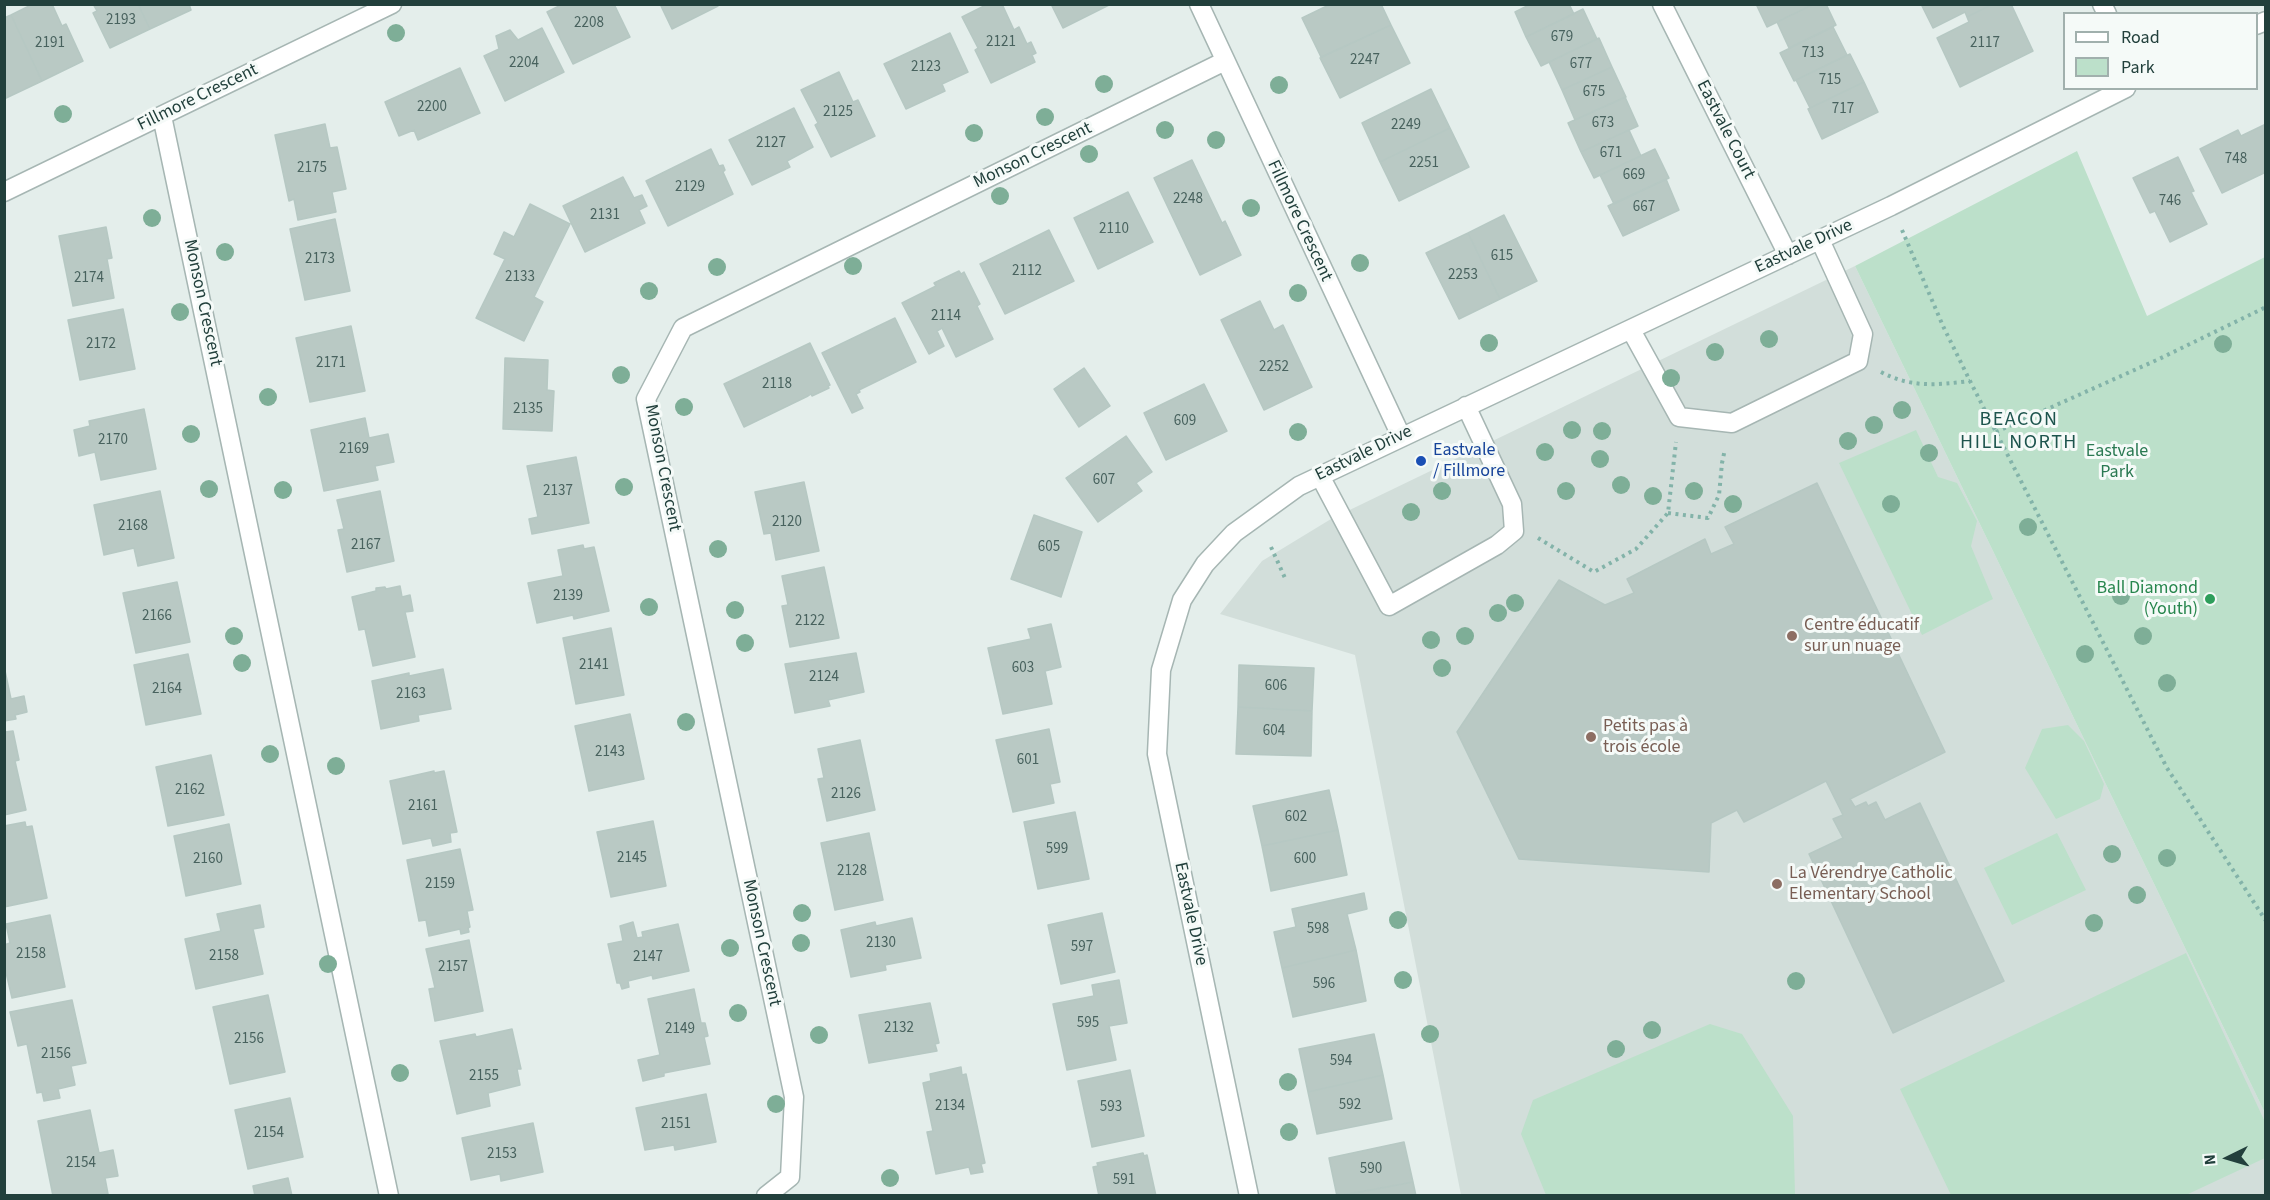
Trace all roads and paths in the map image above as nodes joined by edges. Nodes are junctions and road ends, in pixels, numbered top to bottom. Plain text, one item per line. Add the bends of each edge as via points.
1 (392, 4) edge
2 (1198, 4) edge
3 (1662, 4) edge
4 (1224, 61) junction
5 (2123, 90) edge
6 (162, 116) junction
7 (4, 192) edge
8 (1891, 206) junction
9 (1820, 240) junction
10 (1788, 255) junction
11 (2265, 307) edge
12 (1631, 330) junction
13 (1858, 360) junction
14 (1970, 381) junction
15 (1466, 406) junction
16 (1679, 417) junction
17 (1731, 423) junction
18 (1996, 432) junction
19 (1401, 436) junction
20 (1320, 476) junction
21 (1668, 513) junction
22 (1514, 531) junction
23 (1270, 547) dead end
24 (1285, 578) dead end
25 (2265, 921) edge
26 (389, 1196) edge
27 (766, 1196) edge
28 (1249, 1196) edge

1 - 6 street, Fillmore Crescent
2 - 4 street, Fillmore Crescent
3 - 10 street, Eastvale Court
4 - 19 street, Fillmore Crescent
4 - 27 street, Monson Crescent via 682,328 646,399 794,1098 790,1177
5 - 8 street, Eastvale Drive
6 - 7 street, Fillmore Crescent
6 - 26 street, Monson Crescent
8 - 9 street, Eastvale Drive
8 - 14 path
9 - 10 street, Eastvale Drive
9 - 13 street via 1863,334
10 - 12 street, Eastvale Drive
11 - 18 path
12 - 15 street, Eastvale Drive
12 - 16 street
13 - 14 path via 1894,379 1928,386
13 - 17 street
14 - 18 path
15 - 19 street, Eastvale Drive
15 - 22 street via 1512,504
16 - 17 street
16 - 21 path
17 - 21 path via 1719,495 1708,518
18 - 25 path via 2167,768
19 - 20 street, Eastvale Drive
20 - 22 street via 1389,606 1497,545
20 - 28 street, Eastvale Drive via 1299,486 1234,533 1205,564 1182,600 1161,670 1156,754
21 - 22 path via 1636,549 1594,572 1536,537
23 - 24 path

